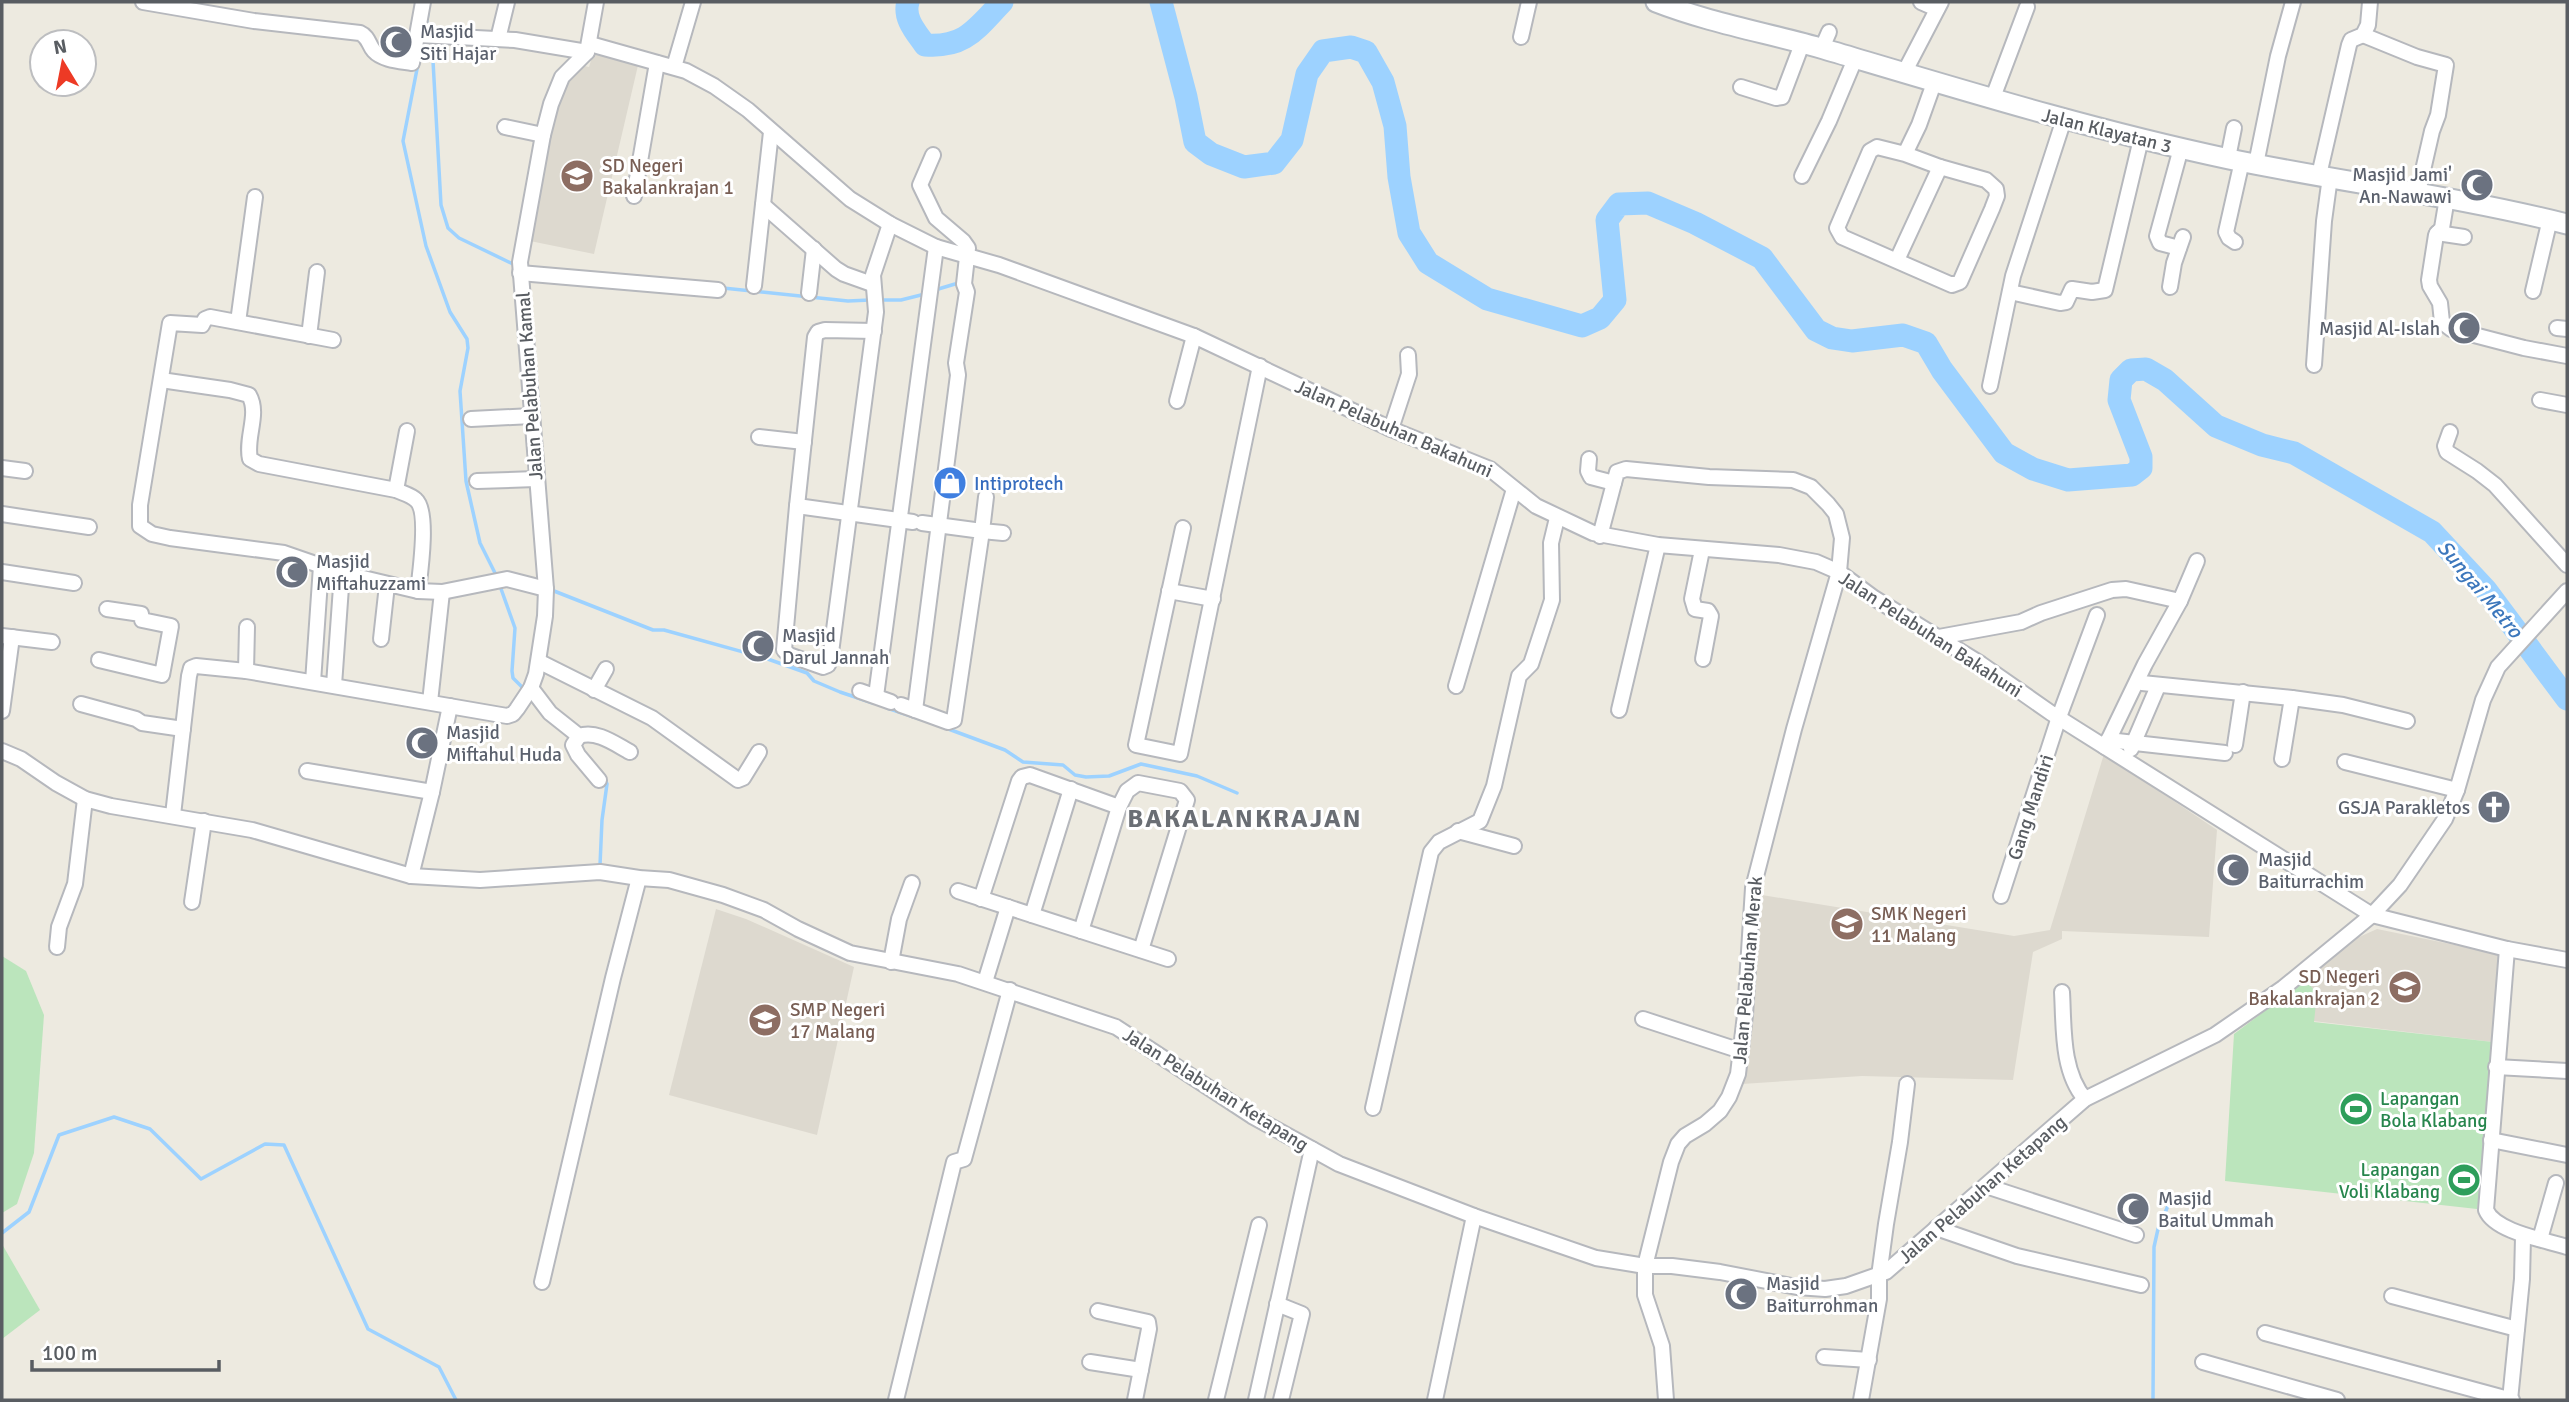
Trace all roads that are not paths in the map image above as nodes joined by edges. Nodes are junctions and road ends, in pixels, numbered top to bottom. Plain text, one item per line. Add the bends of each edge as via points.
1 (143, 2) edge
2 (423, 2) edge
3 (507, 2) edge
4 (596, 2) edge
5 (693, 2) edge
6 (1529, 2) edge
7 (1656, 2) edge
8 (1921, 2) edge
9 (2293, 2) edge
10 (2370, 2) edge
11 (1939, 5) edge
12 (2027, 8) dead end
13 (422, 35) junction
14 (2363, 35) junction
15 (1521, 37) dead end
16 (498, 39) junction
17 (1802, 44) junction
18 (588, 48) junction
19 (1855, 59) junction
20 (657, 63) junction
21 (674, 67) junction
22 (1904, 73) junction
23 (1934, 83) junction
24 (1741, 87) dead end
25 (1996, 92) dead end
26 (2064, 119) junction
27 (505, 127) dead end
28 (2234, 128) dead end
29 (771, 132) junction
30 (542, 135) junction
31 (2141, 139) junction
32 (2181, 148) junction
33 (1905, 154) junction
34 (933, 155) dead end
35 (2242, 161) junction
36 (1940, 167) junction
37 (1802, 176) dead end
38 (2324, 176) junction
39 (2418, 192) junction
40 (634, 196) dead end
41 (255, 197) dead end
42 (2447, 198) junction
43 (763, 205) junction
44 (2559, 221) edge
45 (890, 224) junction
46 (2437, 233) junction
47 (2464, 237) dead end
48 (2235, 242) dead end
49 (936, 247) junction
50 (814, 249) junction
51 (967, 257) junction
52 (1897, 260) junction
53 (317, 272) dead end
54 (520, 273) junction
55 (872, 284) junction
56 (754, 286) dead end
57 (2170, 287) dead end
58 (718, 290) dead end
59 (2533, 290) dead end
60 (2010, 292) junction
61 (809, 293) dead end
62 (238, 322) junction
63 (874, 331) junction
64 (309, 336) junction
65 (1194, 336) junction
66 (333, 340) dead end
67 (1408, 355) dead end
68 (2567, 356) edge
69 (2314, 365) dead end
70 (1260, 366) junction
71 (160, 380) junction
72 (1990, 386) dead end
73 (2540, 400) dead end
74 (1177, 401) dead end
75 (2567, 405) edge
76 (532, 416) junction
77 (471, 419) dead end
78 (1391, 429) junction
79 (407, 431) dead end
80 (2450, 432) dead end
81 (759, 437) dead end
82 (804, 442) junction
83 (1589, 459) dead end
84 (2, 468) edge
85 (25, 471) dead end
86 (536, 479) junction
87 (477, 481) dead end
88 (1614, 483) junction
89 (1514, 489) junction
90 (396, 490) junction
91 (986, 497) dead end
92 (797, 506) junction
93 (851, 511) junction
94 (2, 514) edge
95 (1557, 518) junction
96 (911, 522) junction
97 (939, 525) junction
98 (89, 527) dead end
99 (1183, 528) dead end
100 (982, 531) junction
101 (1003, 533) dead end
102 (1600, 536) junction
103 (1658, 545) junction
104 (1702, 550) junction
105 (2197, 561) dead end
106 (2567, 565) edge
107 (321, 566) junction
108 (2, 572) edge
109 (1839, 572) junction
110 (342, 573) junction
111 (74, 583) dead end
112 (387, 585) junction
113 (546, 589) junction
114 (1170, 591) junction
115 (2567, 591) edge
116 (418, 592) junction
117 (442, 592) junction
118 (1213, 598) junction
119 (2180, 601) junction
120 (107, 609) dead end
121 (2096, 615) dead end
122 (247, 627) dead end
123 (7, 637) edge
124 (1939, 637) junction
125 (382, 639) dead end
126 (52, 642) dead end
127 (1703, 659) dead end
128 (99, 660) dead end
129 (540, 662) junction
130 (165, 664) junction
131 (191, 668) junction
132 (606, 668) dead end
133 (246, 671) junction
134 (313, 682) junction
135 (2142, 683) dead end
136 (334, 685) junction
137 (2158, 685) junction
138 (1456, 686) dead end
139 (531, 688) junction
140 (594, 690) junction
141 (860, 691) dead end
142 (2243, 692) junction
143 (876, 696) junction
144 (2292, 698) junction
145 (430, 702) junction
146 (81, 704) dead end
147 (450, 706) junction
148 (915, 710) junction
149 (1619, 710) dead end
150 (2, 711) edge
151 (2059, 717) junction
152 (2407, 721) dead end
153 (183, 729) junction
154 (577, 739) junction
155 (2134, 742) junction
156 (2107, 744) junction
157 (2, 751) edge
158 (630, 752) dead end
159 (759, 752) dead end
160 (2282, 759) dead end
161 (2126, 760) junction
162 (2344, 762) dead end
163 (307, 772) dead end
164 (599, 780) dead end
165 (1071, 789) junction
166 (2457, 790) junction
167 (432, 792) junction
168 (85, 799) junction
169 (1119, 807) junction
170 (173, 816) junction
171 (204, 821) junction
172 (1458, 831) junction
173 (1514, 846) dead end
174 (411, 876) junction
175 (639, 878) junction
176 (912, 883) dead end
177 (958, 891) dead end
178 (2001, 896) dead end
179 (981, 898) junction
180 (192, 901) dead end
181 (1008, 907) junction
182 (1032, 915) junction
183 (2372, 915) junction
184 (1081, 931) junction
185 (57, 947) dead end
186 (1141, 950) junction
187 (2507, 950) junction
188 (1168, 959) dead end
189 (2567, 960) edge
190 (891, 962) junction
191 (985, 982) junction
192 (1010, 990) junction
193 (2062, 992) dead end
194 (1643, 1019) dead end
195 (1741, 1051) junction
196 (2496, 1067) junction
197 (2567, 1071) edge
198 (1908, 1084) dead end
199 (2085, 1099) junction
200 (1373, 1108) dead end
201 (2491, 1140) junction
202 (1312, 1149) junction
203 (2567, 1155) edge
204 (2556, 1183) dead end
205 (1986, 1186) junction
206 (1474, 1216) junction
207 (1259, 1225) dead end
208 (1936, 1228) junction
209 (2136, 1235) dead end
210 (2523, 1237) junction
211 (2540, 1239) junction
212 (2567, 1247) edge
213 (1645, 1266) junction
214 (1879, 1276) junction
215 (542, 1282) dead end
216 (2141, 1285) dead end
217 (2392, 1296) dead end
218 (1277, 1304) junction
219 (1098, 1311) dead end
220 (2517, 1329) junction
221 (2265, 1333) dead end
222 (1824, 1357) dead end
223 (1869, 1360) junction
224 (1090, 1362) dead end
225 (2203, 1362) dead end
226 (1141, 1370) junction
227 (897, 1400) edge
228 (1135, 1400) edge
229 (1216, 1400) edge
230 (1256, 1400) edge
231 (1281, 1400) edge
232 (1435, 1400) edge
233 (1666, 1400) edge
234 (1861, 1400) edge
235 (2337, 1400) edge
236 (2511, 1400) edge

1 - 13 street via 360,33 380,55 412,63
2 - 13 street
3 - 16 street
4 - 18 street
5 - 21 street
6 - 15 street
7 - 17 street, Jalan Klayatan 3
8 - 11 street
9 - 35 street
10 - 14 street
11 - 22 street
12 - 25 street
13 - 16 street, Jalan Pelabuhan Bakahuni
14 - 38 street via 2349,45
14 - 39 street via 2445,65 2438,115
16 - 18 street, Jalan Pelabuhan Bakahuni
17 - 19 street, Jalan Klayatan 3 via 1826,40
17 - 24 street via 1782,97
18 - 20 street, Jalan Pelabuhan Bakahuni
18 - 30 street, Jalan Pelabuhan Kamal via 557,84
19 - 22 street, Jalan Klayatan 3
19 - 37 street
20 - 21 street, Jalan Pelabuhan Bakahuni
20 - 40 street
21 - 29 street, Jalan Pelabuhan Bakahuni via 715,86
22 - 23 street, Jalan Klayatan 3
23 - 26 street, Jalan Klayatan 3
23 - 33 street
26 - 31 street, Jalan Klayatan 3
26 - 60 street
27 - 30 street
28 - 35 street
29 - 43 street
29 - 45 street, Jalan Pelabuhan Bakahuni via 850,199
30 - 54 street, Jalan Pelabuhan Kamal
31 - 32 street, Jalan Klayatan 3
31 - 60 street via 2105,290 2072,289 2066,302 2060,303
32 - 35 street, Jalan Klayatan 3
32 - 57 street via 2157,236 2160,243 2181,243
33 - 36 street
33 - 52 street via 1877,147 1870,151 1837,228 1842,237
34 - 51 street via 921,190 936,218 968,248
35 - 38 street, Jalan Klayatan 3
35 - 48 street via 2226,232
36 - 52 street
36 - 52 street via 1986,180 1996,189 1992,209 1959,282 1952,285
38 - 39 street, Jalan Klayatan 3
38 - 69 street
39 - 42 street, Jalan Klayatan 3
41 - 62 street
42 - 44 street, Jalan Klayatan 3
42 - 46 street
43 - 50 street
43 - 56 street
44 - 59 street
45 - 49 street, Jalan Pelabuhan Bakahuni
45 - 55 street
46 - 47 street
46 - 68 street via 2429,279 2446,326
49 - 51 street, Jalan Pelabuhan Bakahuni
49 - 96 street
50 - 55 street via 844,274
50 - 61 street
51 - 65 street, Jalan Pelabuhan Bakahuni
51 - 97 street via 967,292
53 - 64 street
54 - 58 street
54 - 76 street, Jalan Pelabuhan Kamal
55 - 63 street
60 - 72 street
62 - 64 street
62 - 71 street via 210,317 202,325 170,323
63 - 82 street via 818,332
63 - 93 street
64 - 66 street
65 - 70 street, Jalan Pelabuhan Bakahuni
65 - 74 street
67 - 78 street via 1409,374
70 - 78 street, Jalan Pelabuhan Bakahuni
70 - 118 street
71 - 90 street via 249,395 253,411 247,447 250,459 259,464
71 - 107 street via 140,526 161,536 284,553
73 - 75 street
76 - 77 street
76 - 86 street, Jalan Pelabuhan Kamal
78 - 89 street, Jalan Pelabuhan Bakahuni via 1490,469
79 - 90 street
80 - 106 street via 2447,452 2495,485
81 - 82 street
82 - 92 street
83 - 88 street via 1591,477
84 - 85 street
86 - 87 street
86 - 113 street, Jalan Pelabuhan Kamal
88 - 102 street
88 - 109 street, Jalan Pelabuhan Merak via 1617,472 1626,469 1793,480 1811,487 1836,514 1842,538
89 - 95 street, Jalan Pelabuhan Bakahuni
89 - 138 street
90 - 116 street via 417,500 421,507
91 - 100 street
92 - 93 street
92 - 93 street via 784,650 823,667 830,660
93 - 96 street
94 - 98 street
95 - 102 street, Jalan Pelabuhan Bakahuni
95 - 172 street via 1551,543 1552,600 1531,664 1519,676 1494,786 1480,821
96 - 97 street
96 - 143 street
97 - 100 street
97 - 148 street
99 - 114 street
100 - 101 street
100 - 148 street via 954,720
102 - 103 street, Jalan Pelabuhan Bakahuni
103 - 104 street, Jalan Pelabuhan Bakahuni
103 - 149 street
104 - 109 street, Jalan Pelabuhan Bakahuni via 1779,555
104 - 127 street via 1692,599 1695,609 1709,611 1711,616
105 - 119 street
107 - 110 street
107 - 134 street
108 - 111 street
109 - 124 street, Jalan Pelabuhan Bakahuni
109 - 195 street, Jalan Pelabuhan Merak via 1758,863
110 - 112 street
110 - 136 street
112 - 116 street
112 - 125 street
113 - 117 street via 502,580
113 - 129 street, Jalan Pelabuhan Kamal
114 - 118 street
114 - 118 street via 1136,744 1180,754
115 - 166 street, Jalan Pelabuhan Ketapang via 2504,660 2483,701
116 - 117 street
117 - 145 street
119 - 124 street via 2112,590 2021,622
119 - 156 street
120 - 130 street via 141,614 142,620 171,626
121 - 151 street, Gang Mandiri
122 - 133 street
123 - 126 street
123 - 150 street
124 - 151 street, Jalan Pelabuhan Bakahuni
128 - 130 street via 162,675
129 - 139 street, Jalan Pelabuhan Kamal
129 - 140 street
130 - 131 street
131 - 133 street
131 - 153 street
132 - 140 street
133 - 134 street
134 - 136 street
135 - 137 street
136 - 145 street
137 - 142 street
137 - 155 street
139 - 147 street, Jalan Pelabuhan Kamal via 507,716
139 - 154 street
140 - 159 street via 652,718 738,780
141 - 143 street
142 - 144 street
142 - 155 street via 2230,749
143 - 148 street
144 - 152 street
144 - 160 street
145 - 147 street
146 - 153 street via 142,723
147 - 167 street
151 - 156 street, Jalan Pelabuhan Bakahuni
151 - 178 street, Gang Mandiri
153 - 170 street
154 - 158 street via 590,734
154 - 164 street via 578,755
155 - 156 street
155 - 161 street
156 - 161 street, Jalan Pelabuhan Bakahuni
157 - 168 street, Jalan Pelabuhan Ketapang
161 - 183 street, Jalan Pelabuhan Bakahuni
162 - 166 street
163 - 167 street
165 - 169 street
165 - 179 street via 1030,775 1018,781
165 - 182 street
166 - 183 street, Jalan Pelabuhan Ketapang via 2421,857
167 - 174 street
168 - 170 street, Jalan Pelabuhan Ketapang
168 - 185 street via 75,884
169 - 184 street
169 - 186 street via 1126,791 1138,783 1180,791 1187,800
170 - 171 street, Jalan Pelabuhan Ketapang
171 - 174 street, Jalan Pelabuhan Ketapang via 252,830
171 - 180 street
172 - 173 street
172 - 200 street via 1431,852
174 - 175 street, Jalan Pelabuhan Ketapang via 480,880 600,872
175 - 190 street, Jalan Pelabuhan Ketapang via 668,880 723,895 764,910 838,948
175 - 215 street
176 - 190 street
177 - 179 street
179 - 181 street
181 - 182 street
181 - 191 street
182 - 184 street
183 - 187 street, Jalan Pelabuhan Bakahuni
183 - 199 street, Jalan Pelabuhan Ketapang via 2283,988 2215,1035
184 - 186 street
186 - 188 street
187 - 189 street, Jalan Pelabuhan Bakahuni
187 - 196 street
190 - 191 street, Jalan Pelabuhan Ketapang
191 - 192 street, Jalan Pelabuhan Ketapang
192 - 202 street, Jalan Pelabuhan Ketapang via 1116,1027 1252,1116
192 - 227 street via 964,1159 954,1162
193 - 199 street via 2071,1074
194 - 195 street
195 - 213 street, Jalan Pelabuhan Merak via 1726,1103 1678,1144
196 - 197 street
196 - 201 street
198 - 214 street
199 - 205 street, Jalan Pelabuhan Ketapang
201 - 203 street
201 - 210 street via 2486,1210 2489,1217
202 - 206 street, Jalan Pelabuhan Ketapang via 1339,1164
202 - 218 street
204 - 211 street
205 - 208 street, Jalan Pelabuhan Ketapang
205 - 209 street
206 - 213 street, Jalan Pelabuhan Ketapang via 1596,1258
206 - 232 street
207 - 229 street
208 - 214 street, Jalan Pelabuhan Ketapang
208 - 216 street via 2017,1256
210 - 211 street
210 - 220 street
211 - 212 street
213 - 214 street, Jalan Pelabuhan Ketapang via 1720,1272 1825,1289
213 - 233 street, Jalan Pelabuhan Merak via 1645,1295 1663,1356
214 - 223 street
217 - 220 street
218 - 230 street
218 - 231 street via 1302,1314
219 - 226 street via 1148,1322
220 - 236 street
221 - 236 street
222 - 223 street
223 - 234 street
224 - 226 street
225 - 235 street
226 - 228 street

